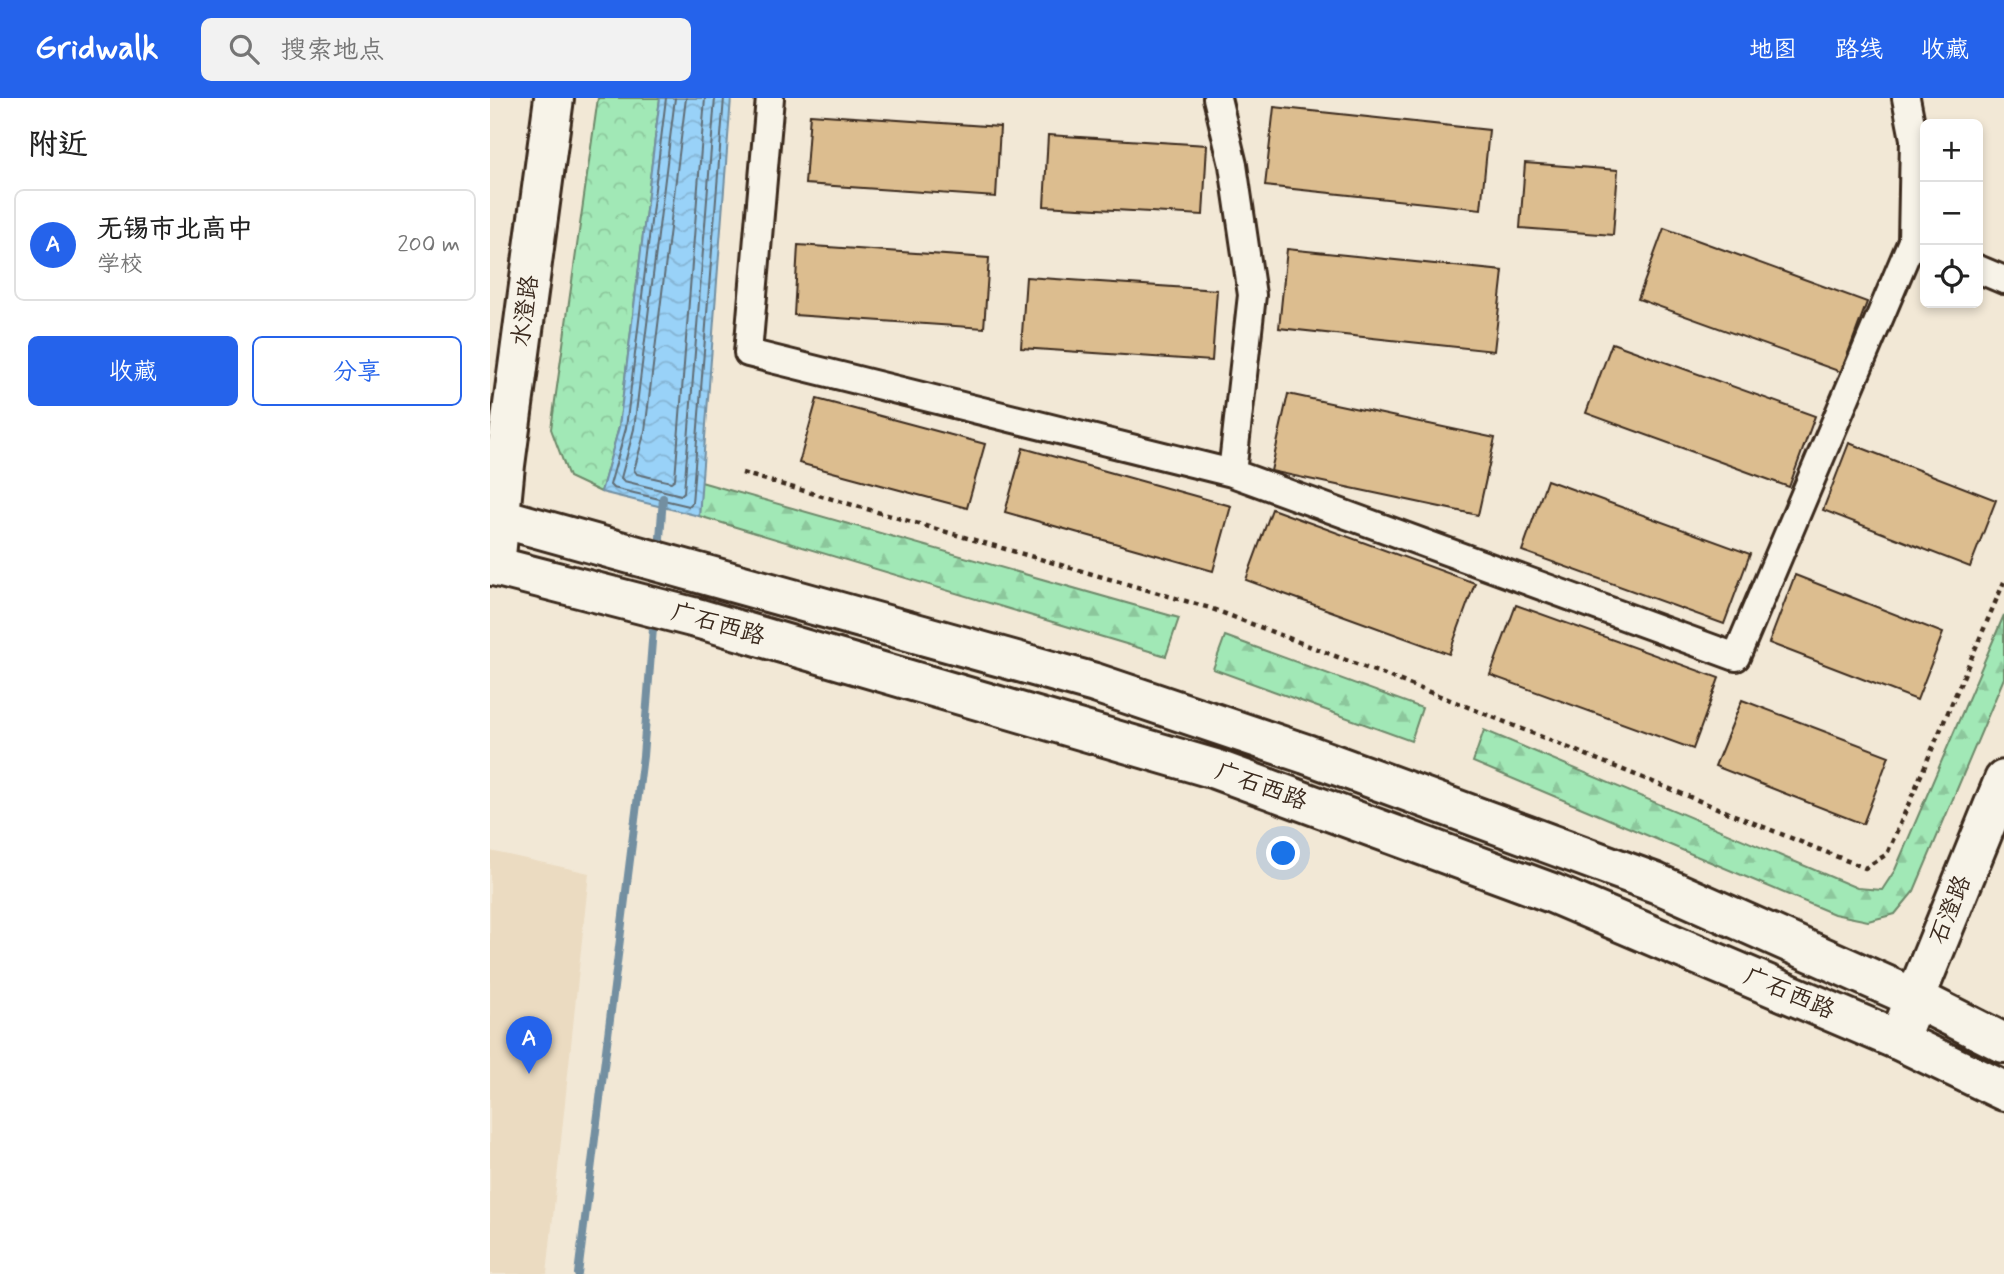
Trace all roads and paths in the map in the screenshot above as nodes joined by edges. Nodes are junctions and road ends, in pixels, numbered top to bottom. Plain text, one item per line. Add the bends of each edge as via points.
1 (554, 98) edge
2 (770, 98) edge
3 (1217, 98) edge
4 (1906, 98) edge
5 (1919, 244) edge
6 (1983, 271) edge
7 (2004, 280) edge
8 (742, 473) dead end
9 (1232, 474) junction
10 (495, 516) edge
11 (492, 565) edge
12 (2004, 582) edge
13 (2004, 780) edge
14 (1915, 998) junction
15 (1898, 1041) junction
16 (2004, 1043) edge
17 (2004, 1091) edge

1 - 10 main road, 水澄路
2 - 9 street via 748,353
3 - 9 street via 1233,165 1252,295
4 - 5 street via 1914,139
5 - 9 street via 1736,657
6 - 7 street
8 - 12 path via 1210,608 1865,868 1887,854
10 - 11 main road, 水澄路
10 - 14 main road via 1095,683 1306,754 1656,883
11 - 15 main road, 广石西路 via 700,619 1215,769 1552,893
13 - 14 main road, 石澄路
14 - 15 main road, 石澄路
14 - 16 main road
15 - 17 main road, 广石西路

